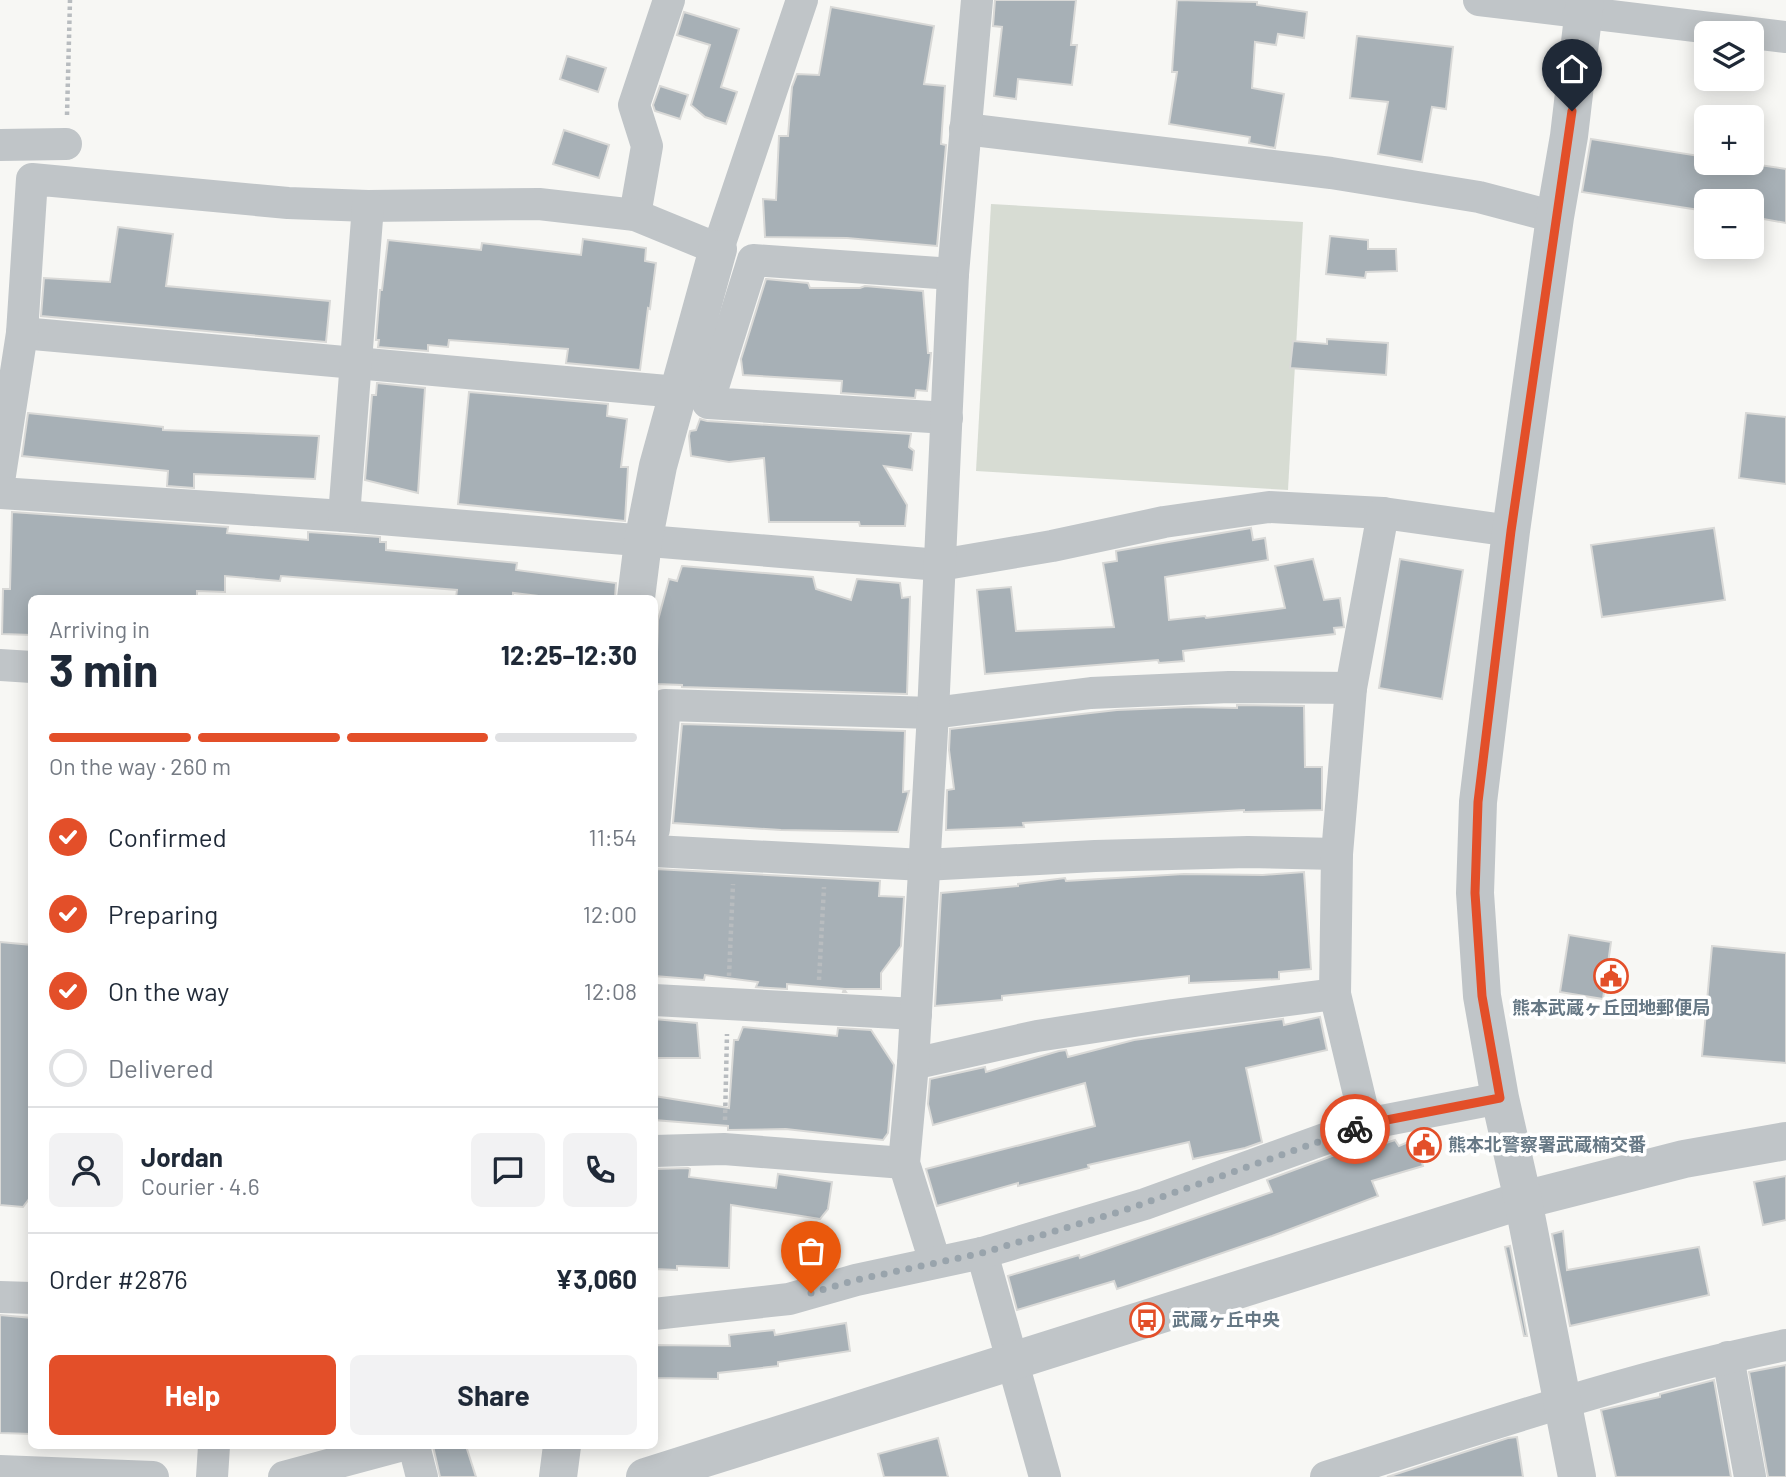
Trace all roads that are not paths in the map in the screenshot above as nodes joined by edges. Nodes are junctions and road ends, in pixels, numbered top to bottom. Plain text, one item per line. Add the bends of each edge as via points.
1 (669, 0) edge
2 (802, 0) edge
3 (977, 0) edge
4 (1479, 0) edge
5 (1584, 6) edge
6 (1786, 37) edge
7 (965, 129) junction
8 (66, 144) road end
9 (0, 145) edge
10 (368, 206) junction
11 (635, 215) junction
12 (1555, 218) junction
13 (718, 249) junction
14 (953, 274) junction
15 (22, 333) junction
16 (356, 363) junction
17 (678, 392) junction
18 (947, 418) junction
19 (0, 475) edge
20 (0, 493) edge
21 (1383, 513) junction
22 (344, 516) junction
23 (1511, 531) junction
24 (643, 542) junction
25 (940, 565) junction
26 (636, 595) edge
27 (0, 664) edge
28 (28, 667) edge
29 (1351, 688) junction
30 (933, 713) junction
31 (658, 784) edge
32 (658, 851) edge
33 (1337, 854) junction
34 (924, 865) junction
35 (1335, 994) junction
36 (658, 1000) edge
37 (916, 1014) junction
38 (913, 1064) junction
39 (1500, 1098) junction
40 (1366, 1124) junction
41 (1786, 1141) edge
42 (658, 1151) edge
43 (904, 1163) junction
44 (1523, 1200) junction
45 (982, 1253) junction
46 (935, 1262) junction
47 (0, 1297) edge
48 (28, 1298) edge
49 (658, 1314) edge
50 (1786, 1345) edge
51 (1728, 1357) junction
52 (1012, 1363) junction
53 (1561, 1402) junction
54 (214, 1449) edge
55 (388, 1449) edge
56 (415, 1449) edge
57 (562, 1449) edge
58 (1390, 1467) edge
59 (0, 1471) edge
60 (153, 1477) edge
61 (212, 1477) edge
62 (284, 1477) edge
63 (422, 1477) edge
64 (558, 1477) edge
65 (645, 1477) edge
66 (1045, 1477) edge
67 (1326, 1477) edge
68 (1577, 1477) edge
69 (1750, 1477) edge

1 - 11 street via 634,105 647,146
2 - 13 street
3 - 7 street
4 - 5 street
5 - 6 street
5 - 12 street
7 - 12 street via 1331,173 1479,197
7 - 14 street
8 - 9 street
10 - 11 street via 539,204
10 - 15 street via 32,179
10 - 16 street
11 - 13 street
12 - 23 street
13 - 17 street
14 - 18 street
14 - 18 street via 753,260 708,403
15 - 16 street
15 - 19 street
16 - 17 street
16 - 22 street
17 - 24 street
18 - 25 street
20 - 22 street
21 - 23 street
21 - 25 street via 1269,508 1164,522
21 - 29 street
22 - 24 street
23 - 39 street via 1478,802 1475,893 1482,996
24 - 25 street
24 - 26 street
25 - 30 street
27 - 28 street
29 - 30 street via 1091,693
29 - 33 street
30 - 31 street via 665,705
30 - 34 street
32 - 34 street
33 - 34 street via 1248,852
33 - 35 street
34 - 37 street
35 - 38 street via 1037,1036
35 - 40 street
36 - 37 street
37 - 38 street
38 - 43 street
39 - 40 street
39 - 44 street
40 - 45 street via 1145,1204
41 - 44 street via 1684,1159
42 - 43 street via 724,1149
43 - 46 street
44 - 52 street
44 - 53 street
45 - 46 street
45 - 52 street
46 - 49 street via 789,1299
47 - 48 street
50 - 51 street
51 - 53 street
51 - 69 street
52 - 65 street
52 - 66 street
53 - 58 street
53 - 68 street
54 - 61 street
55 - 62 street
56 - 63 street
57 - 64 street
58 - 67 street
59 - 60 street

